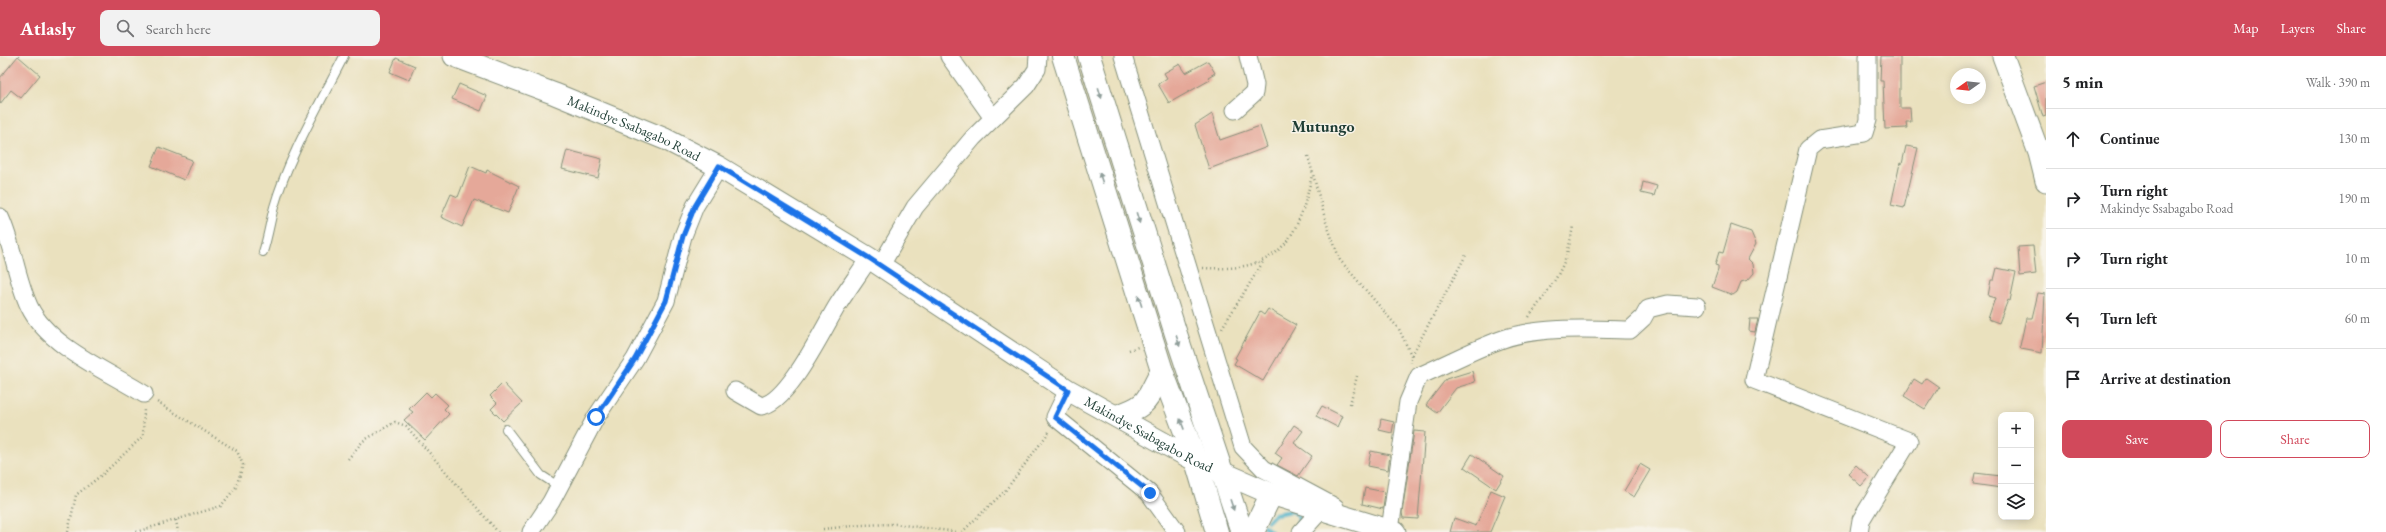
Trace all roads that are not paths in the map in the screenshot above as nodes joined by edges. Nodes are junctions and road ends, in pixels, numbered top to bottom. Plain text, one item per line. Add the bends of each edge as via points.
1 (344, 56) edge
2 (454, 56) edge
3 (949, 56) edge
4 (1038, 56) edge
5 (1063, 56) edge
6 (1089, 56) edge
7 (1123, 56) edge
8 (1248, 56) edge
9 (1868, 56) edge
10 (2003, 56) edge
11 (1234, 110) dead end
12 (993, 118) junction
13 (719, 166) junction
14 (2046, 181) edge
15 (0, 217) edge
16 (263, 252) dead end
17 (875, 261) junction
18 (1697, 306) dead end
19 (1162, 371) junction
20 (1068, 390) junction
21 (734, 391) dead end
22 (144, 394) road end
23 (1117, 416) junction
24 (506, 429) dead end
25 (1196, 461) junction
26 (1220, 470) junction
27 (558, 486) junction
28 (1274, 495) junction
29 (1321, 510) junction
30 (1369, 524) junction
31 (1392, 531) edge
32 (531, 532) edge
33 (1177, 532) edge
34 (1217, 532) edge
35 (1242, 532) edge
36 (1253, 532) edge
37 (1301, 532) edge
38 (1859, 532) edge

1 - 16 lane via 294,156 274,207
2 - 13 street, Makindye Ssabagabo Road via 650,133
3 - 12 street
4 - 12 street via 1034,75
19 -> 5 highway
6 -> 26 highway
7 - 30 street via 1243,447 1264,469
8 - 11 street via 1255,85 1254,93
9 - 38 street via 1868,120 1864,133 1819,140 1808,149 1754,380 1909,441 1861,520
10 - 14 street
12 - 17 street via 915,206
13 - 17 street, Makindye Ssabagabo Road
13 - 27 street via 695,206 683,236 666,301 635,359 596,417
15 - 22 street via 30,307 41,323 70,348
17 - 20 street, Makindye Ssabagabo Road
17 - 21 street via 837,307 809,357 780,396 771,404 761,406
18 - 31 street via 1657,305 1648,308 1643,318 1630,330 1578,329 1503,339 1419,376 1411,394
19 - 23 highway via 1147,401 1135,410
25 -> 19 highway
20 - 23 street, Makindye Ssabagabo Road
20 - 33 street via 1055,417 1150,493
23 - 25 street, Makindye Ssabagabo Road
24 - 27 lane via 541,474
25 - 26 street, Makindye Ssabagabo Road
25 - 34 highway
26 - 28 street, Makindye Ssabagabo Road
26 -> 35 highway
27 - 32 street via 551,502
28 - 29 street, Makindye Ssabagabo Road
28 - 36 highway
29 - 30 street, Makindye Ssabagabo Road
29 - 37 street
30 - 31 street, Makindye Ssabagabo Road

